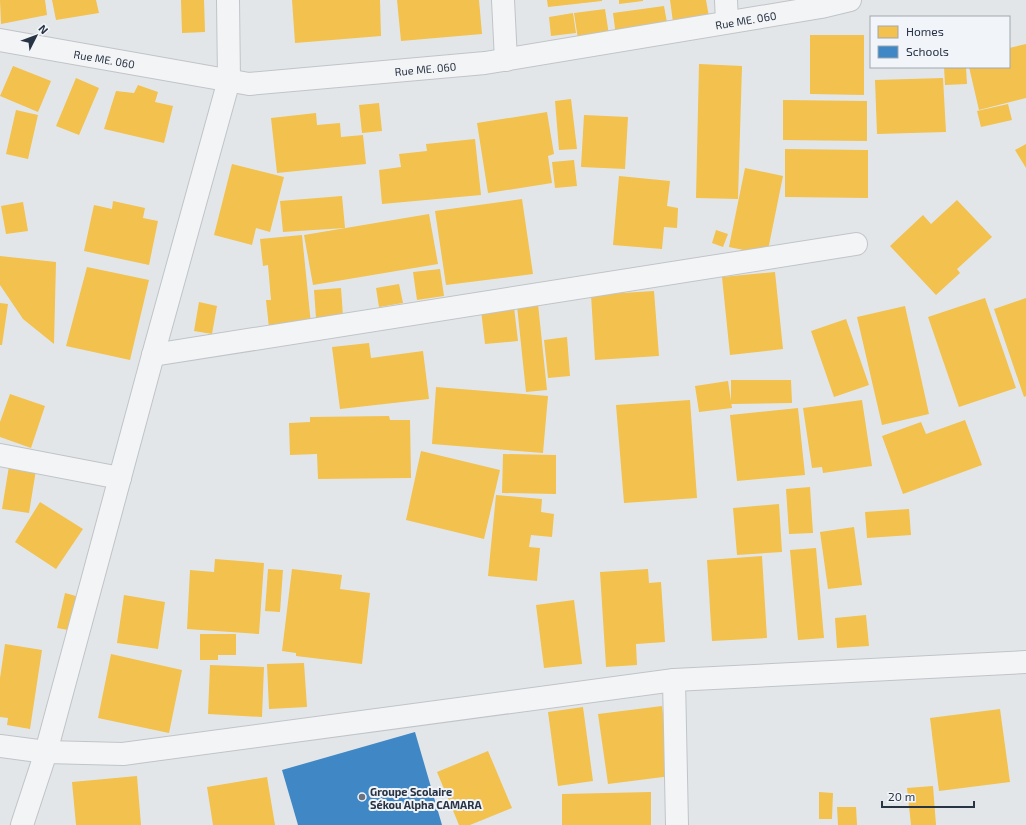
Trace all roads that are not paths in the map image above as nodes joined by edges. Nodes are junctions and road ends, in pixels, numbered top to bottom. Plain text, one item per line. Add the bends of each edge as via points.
1 (228, 0) edge
2 (503, 0) edge
3 (726, 0) edge
4 (850, 0) edge
5 (727, 22) junction
6 (0, 40) edge
7 (506, 60) junction
8 (229, 80) junction
9 (856, 244) dead end
10 (153, 355) junction
11 (0, 455) edge
12 (120, 478) junction
13 (1026, 662) edge
14 (674, 680) junction
15 (0, 746) edge
16 (46, 752) junction
17 (22, 825) edge
18 (678, 825) edge

1 - 8 street
2 - 7 street
3 - 5 street
4 - 5 street, Rue ME. 060
5 - 7 street, Rue ME. 060
6 - 8 street, Rue ME. 060
7 - 8 street, Rue ME. 060 via 249,84
8 - 10 street
9 - 10 street
10 - 12 street
11 - 12 street
12 - 16 street
13 - 14 street
14 - 16 street via 123,754
14 - 18 street
15 - 16 street
16 - 17 street

